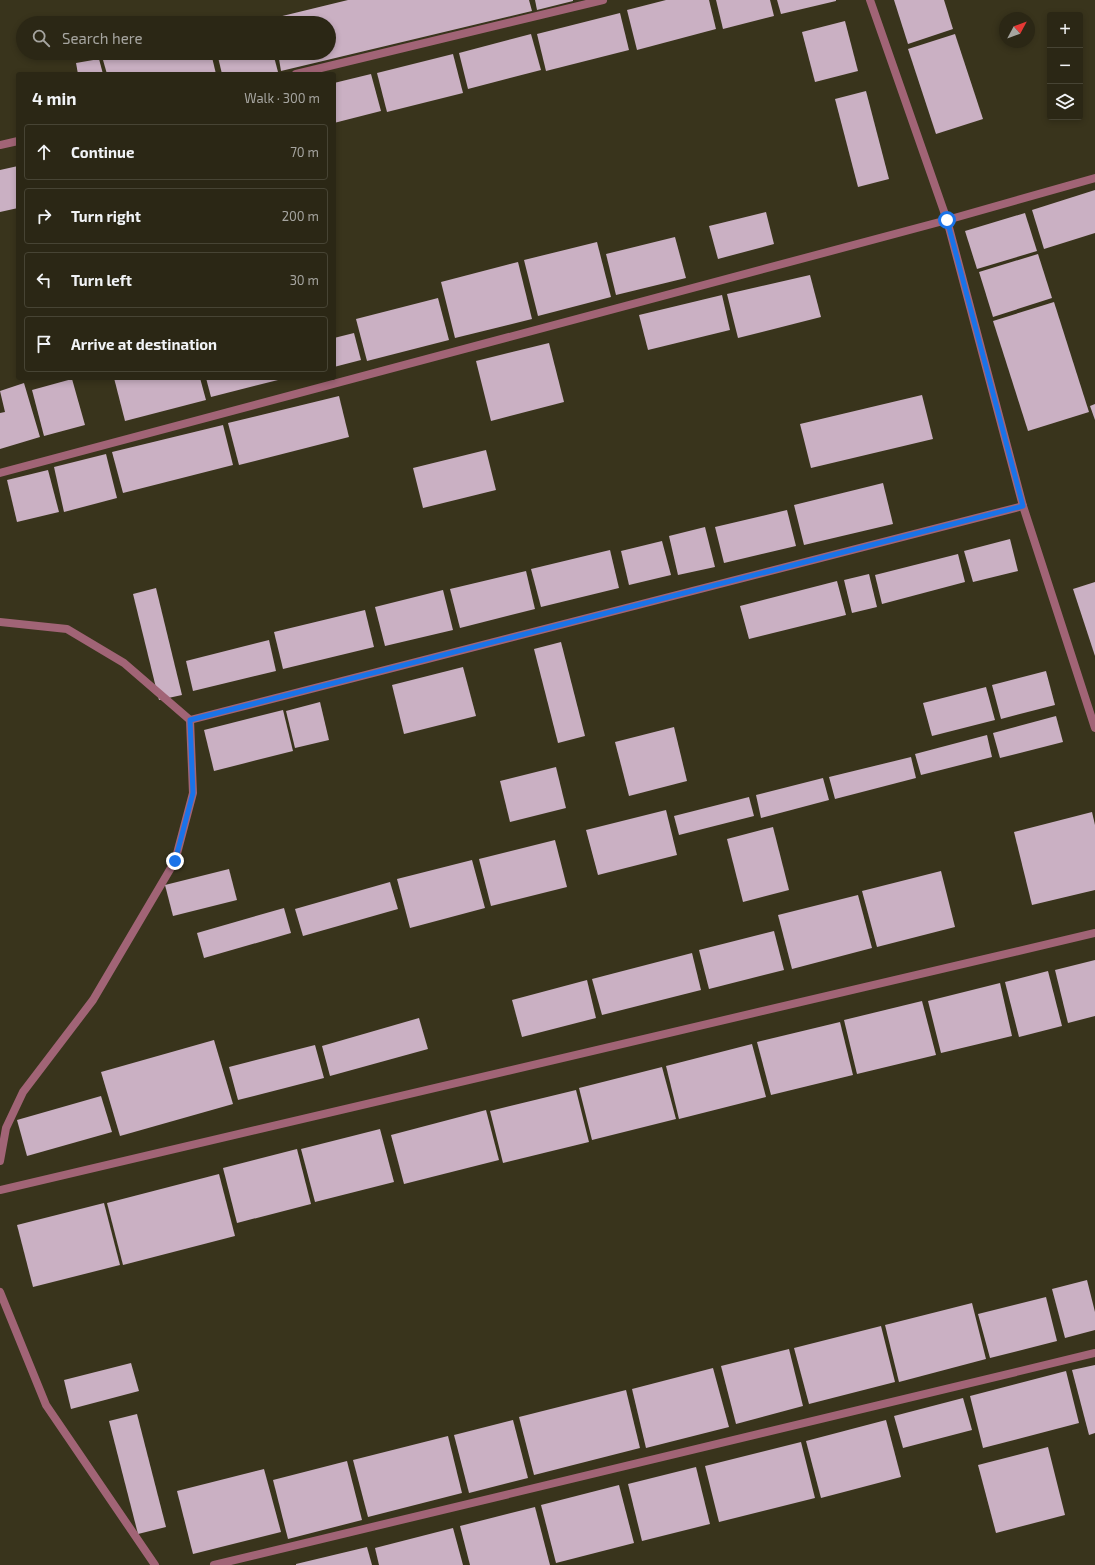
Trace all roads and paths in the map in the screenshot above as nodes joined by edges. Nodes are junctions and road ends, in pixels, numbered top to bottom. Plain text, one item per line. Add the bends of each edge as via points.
1 (602, 0) edge
2 (870, 0) edge
3 (304, 72) edge
4 (16, 142) edge
5 (0, 146) edge
6 (1095, 178) edge
7 (947, 220) junction
8 (0, 473) edge
9 (1023, 506) junction
10 (0, 622) edge
11 (190, 720) junction
12 (1095, 728) edge
13 (1095, 933) edge
14 (0, 1161) edge
15 (0, 1190) edge
16 (0, 1292) edge
17 (1095, 1352) edge
18 (155, 1565) edge
19 (214, 1565) edge

1 - 3 street
2 - 7 street
4 - 5 street
6 - 7 street
7 - 8 street
7 - 9 street
9 - 11 street
9 - 12 street
10 - 11 street via 67,629 124,663
11 - 14 street via 193,793 175,861 93,1000 23,1092 6,1128
13 - 15 street
16 - 18 street via 46,1405
17 - 19 street

